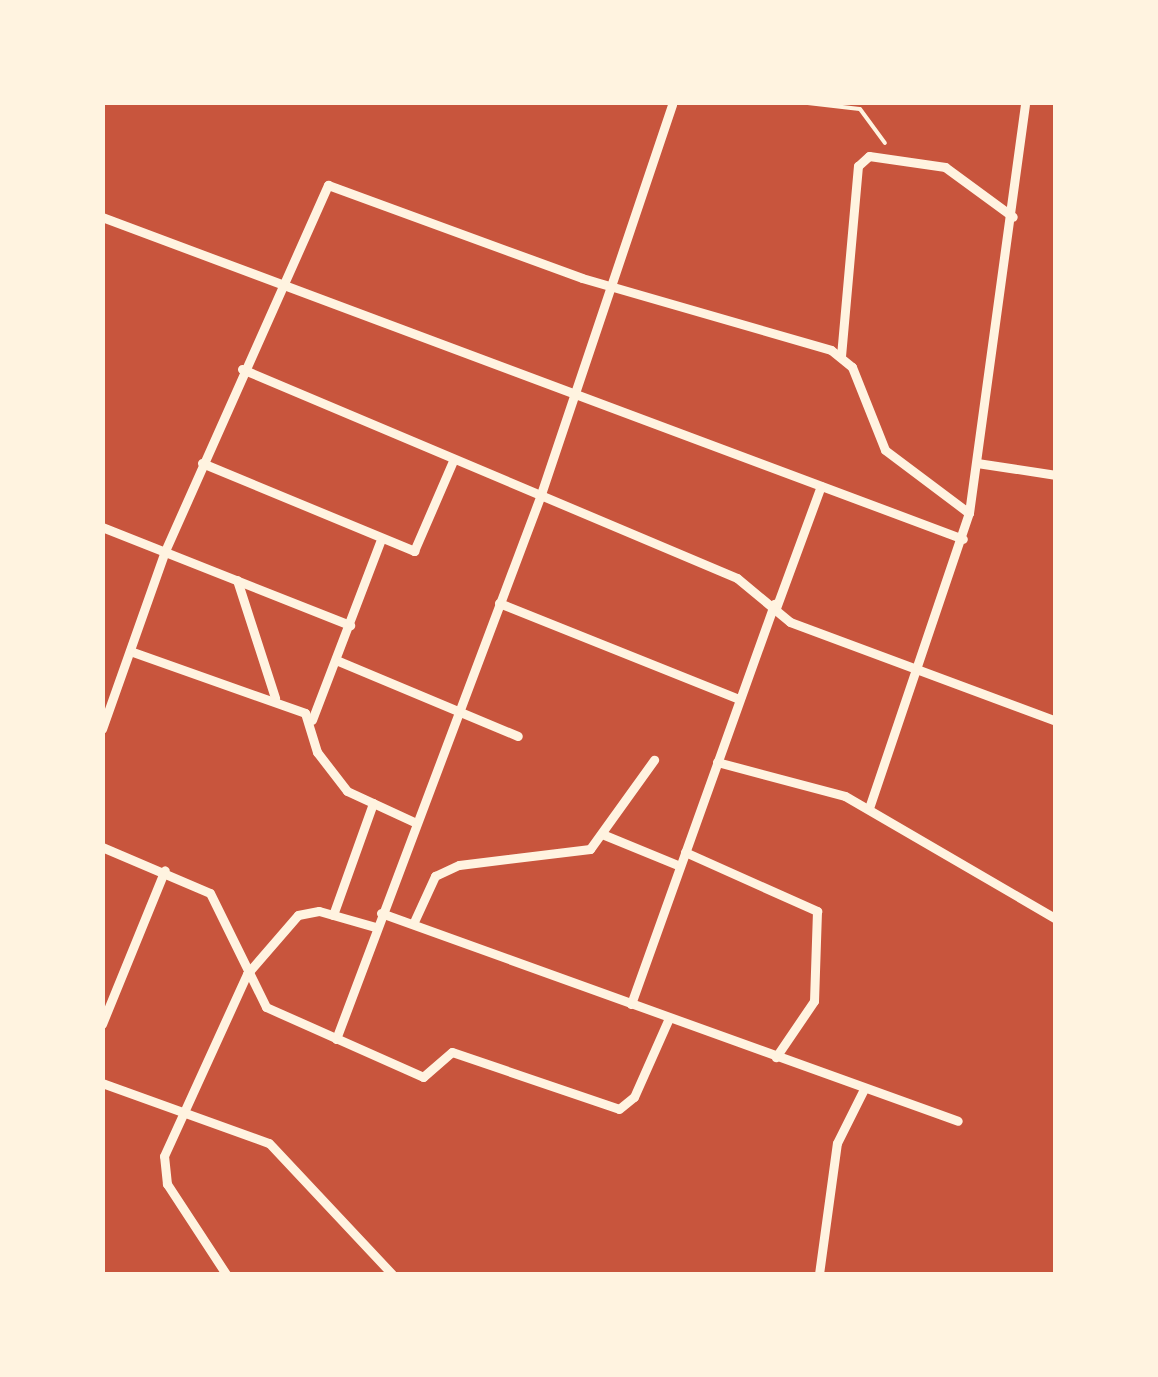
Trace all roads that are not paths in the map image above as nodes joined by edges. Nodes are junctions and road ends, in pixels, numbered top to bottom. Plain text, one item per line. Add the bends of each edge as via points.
1 (672, 105) edge
2 (1025, 105) edge
3 (102, 217) edge
4 (1012, 217) junction
5 (277, 286) junction
6 (615, 287) junction
7 (841, 356) junction
8 (242, 369) junction
9 (576, 396) junction
10 (453, 462) junction
11 (202, 463) junction
12 (977, 464) junction
13 (1056, 475) edge
14 (821, 486) junction
15 (540, 497) junction
16 (970, 513) junction
17 (102, 527) edge
18 (963, 538) junction
19 (381, 539) junction
20 (164, 551) junction
21 (237, 580) junction
22 (499, 603) junction
23 (775, 606) junction
24 (350, 625) junction
25 (130, 651) junction
26 (336, 660) junction
27 (918, 668) junction
28 (274, 698) junction
29 (740, 699) junction
30 (458, 708) junction
31 (312, 720) junction
32 (1056, 721) edge
33 (102, 729) edge
34 (518, 736) dead end
35 (654, 760) dead end
36 (717, 762) junction
37 (373, 803) junction
38 (868, 808) junction
39 (414, 822) junction
40 (602, 834) junction
41 (102, 847) edge
42 (685, 852) junction
43 (680, 866) junction
44 (165, 870) junction
45 (381, 912) junction
46 (333, 915) junction
47 (1056, 918) edge
48 (413, 924) junction
49 (376, 927) junction
50 (247, 974) junction
51 (631, 1004) junction
52 (669, 1018) junction
53 (102, 1024) edge
54 (336, 1039) junction
55 (776, 1056) junction
56 (102, 1083) edge
57 (864, 1089) junction
58 (185, 1111) junction
59 (958, 1121) dead end
60 (226, 1274) edge
61 (392, 1274) edge
62 (819, 1274) edge

1 - 6 street
2 - 4 street
3 - 5 street
4 - 7 street via 944,168 892,154 858,166
4 - 12 street
5 - 6 street via 328,186
5 - 8 street
5 - 9 street
6 - 7 street
6 - 9 street
7 - 16 street via 885,450
8 - 10 street
8 - 11 street
9 - 14 street
9 - 15 street
10 - 15 street
10 - 19 street via 419,548
11 - 19 street
11 - 20 street
12 - 13 street
12 - 16 street
14 - 18 street
14 - 23 street
15 - 22 street
15 - 23 street via 737,578
16 - 18 street
17 - 20 street
18 - 27 street
19 - 24 street
20 - 21 street
20 - 25 street
21 - 24 street
21 - 28 street
22 - 29 street
22 - 30 street
23 - 27 street
23 - 29 street
24 - 26 street
25 - 28 street
25 - 33 street
26 - 30 street
26 - 31 street
27 - 32 street
27 - 38 street
28 - 31 street
29 - 36 street
30 - 34 street
30 - 39 street
31 - 37 street via 316,752 339,783
35 - 40 street
36 - 38 street
36 - 42 street
37 - 39 street
37 - 46 street
38 - 47 street via 938,858
39 - 45 street
40 - 43 street
40 - 48 street via 573,854 514,854 435,876
41 - 44 street
42 - 43 street
42 - 55 street via 816,911 814,1001
43 - 51 street
44 - 50 street via 210,893
44 - 53 street
45 - 48 street
45 - 49 street
46 - 49 street
46 - 50 street via 298,915
48 - 51 street
49 - 54 street
50 - 54 street via 266,1007
50 - 58 street
51 - 52 street
52 - 54 street via 634,1096 620,1109 452,1052 423,1077
52 - 55 street
55 - 57 street
56 - 58 street
57 - 59 street
57 - 62 street via 836,1143
58 - 60 street via 161,1170
58 - 61 street via 292,1159

